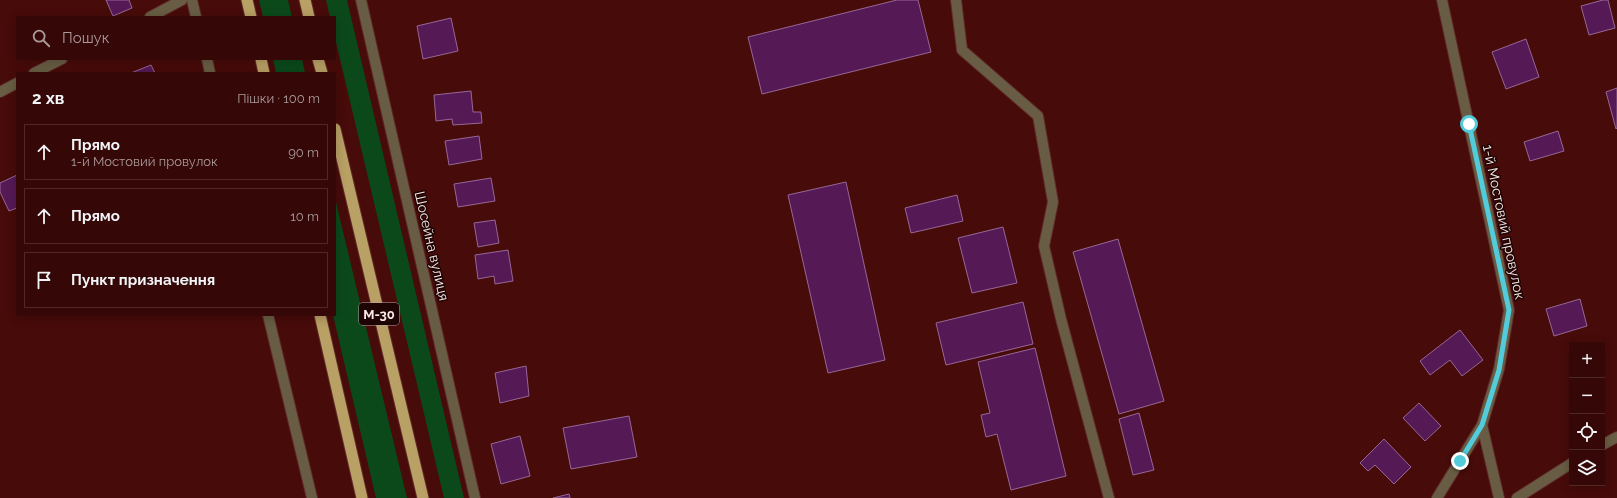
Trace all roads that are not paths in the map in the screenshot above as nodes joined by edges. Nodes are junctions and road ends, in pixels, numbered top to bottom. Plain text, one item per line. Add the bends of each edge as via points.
1 (182, 0) edge
2 (192, 0) edge
3 (247, 0) edge
4 (305, 0) edge
5 (361, 0) edge
6 (956, 0) edge
7 (1442, 0) edge
8 (152, 16) edge
9 (196, 16) edge
10 (251, 16) edge
11 (309, 16) edge
12 (60, 60) edge
13 (206, 60) edge
14 (261, 60) edge
15 (318, 60) edge
16 (36, 72) edge
17 (210, 72) edge
18 (264, 72) edge
19 (322, 72) edge
20 (16, 84) edge
21 (0, 92) edge
22 (336, 133) edge
23 (268, 316) edge
24 (320, 316) edge
25 (1482, 425) junction
26 (1617, 437) edge
27 (1605, 443) edge
28 (1569, 465) edge
29 (312, 498) edge
30 (362, 498) edge
31 (423, 498) edge
32 (475, 498) edge
33 (1109, 498) edge
34 (1438, 498) edge
35 (1498, 498) edge
36 (1517, 498) edge

1 - 8 street
2 - 9 street
3 - 10 highway
4 - 11 highway
5 - 32 street, Шосейна вулиця
6 - 33 street via 962,50 1038,116 1053,202 1044,246
7 - 25 street, 1-й Мостовий провулок via 1509,310 1499,370
12 - 16 street
13 - 17 street
14 - 18 highway
15 - 19 highway
20 - 21 street
22 - 31 highway, М-30
23 - 29 street
24 - 30 highway
25 - 34 street, 1-й Мостовий провулок
25 - 35 street
26 - 27 street
28 - 36 street

